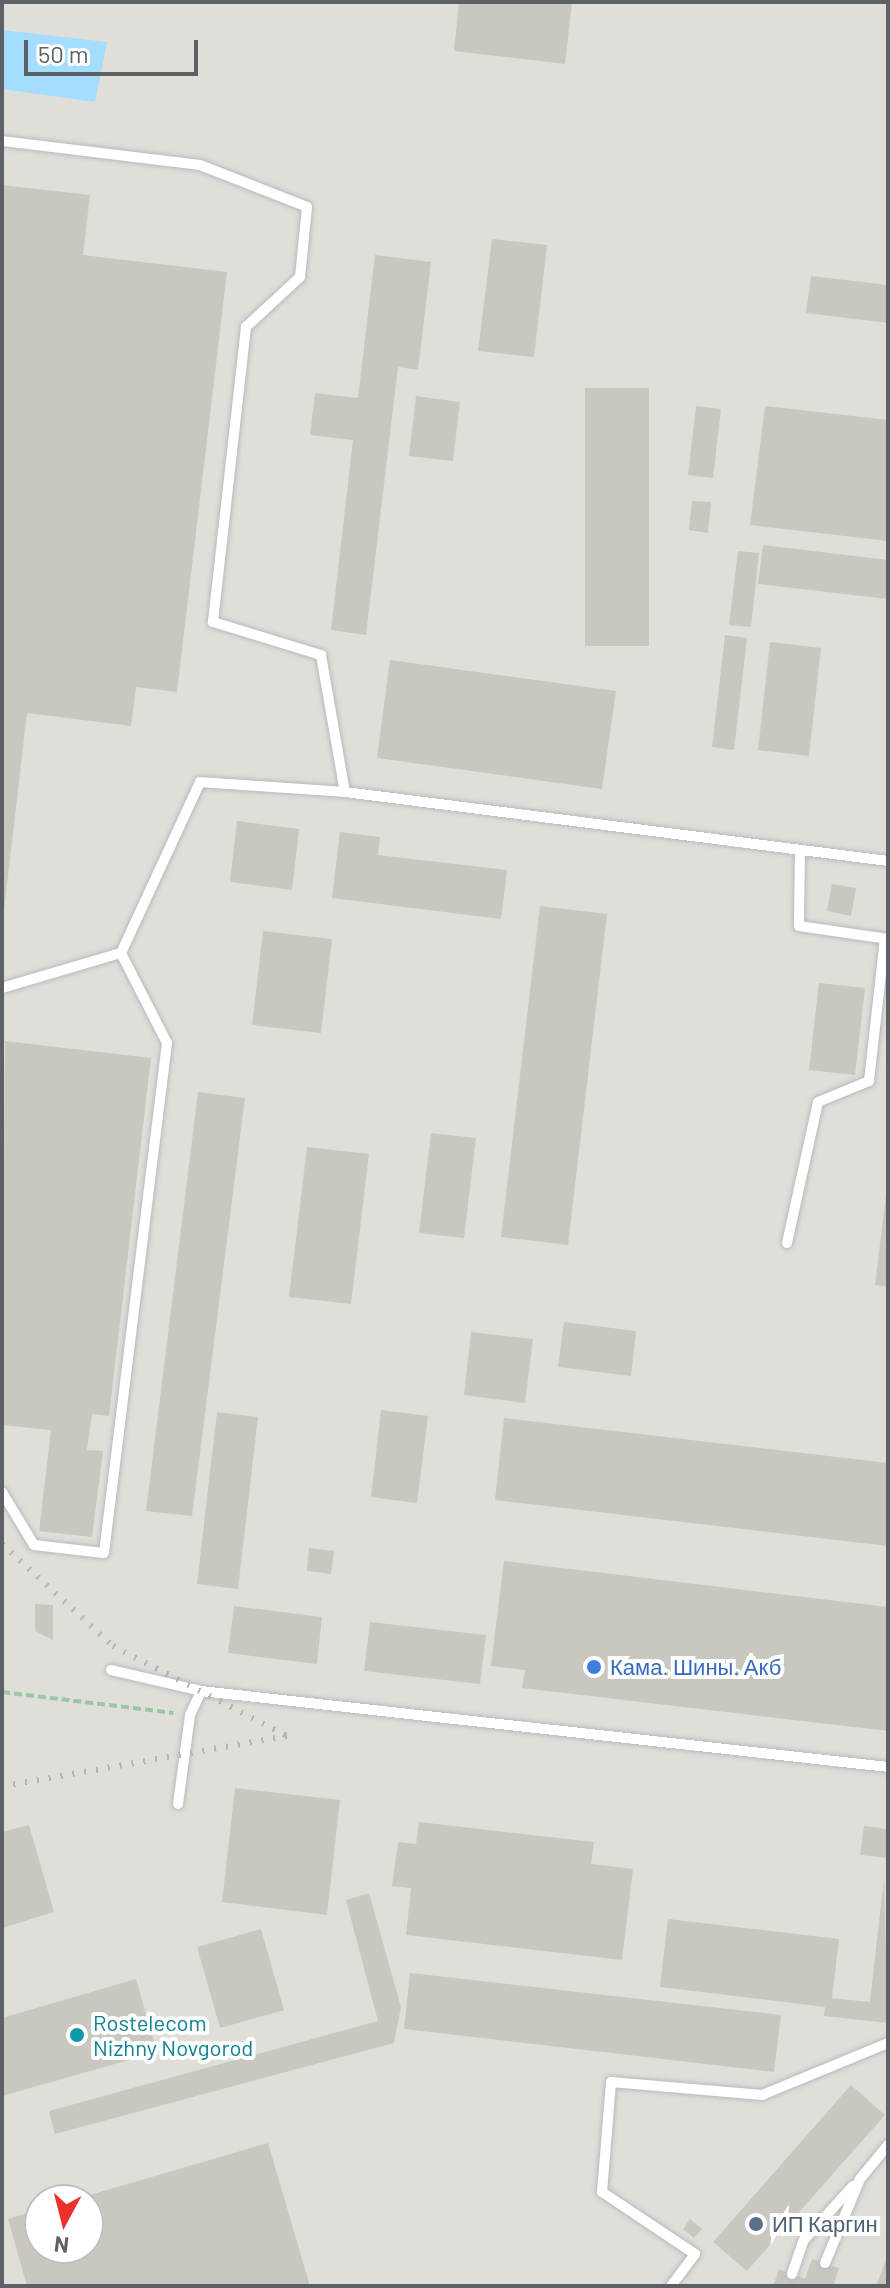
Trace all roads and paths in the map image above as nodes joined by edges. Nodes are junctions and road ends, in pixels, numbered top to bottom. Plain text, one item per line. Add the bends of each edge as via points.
1 (2, 141) edge
2 (345, 792) junction
3 (800, 851) junction
4 (888, 861) edge
5 (886, 939) edge
6 (121, 953) junction
7 (2, 988) edge
8 (787, 1243) dead end
9 (2, 1492) edge
10 (111, 1670) dead end
11 (201, 1691) junction
12 (2, 1692) edge
13 (190, 1715) junction
14 (888, 1767) edge
15 (178, 1804) dead end
16 (888, 2043) edge
17 (888, 2145) edge
18 (860, 2179) junction
19 (825, 2263) dead end
20 (792, 2274) dead end
21 (671, 2286) edge

1 - 2 lane via 200,165 307,207 300,277 246,327 213,622 321,655
2 - 3 lane
2 - 6 lane via 200,782
3 - 4 lane
3 - 5 lane via 799,926
5 - 8 lane via 869,1081 818,1102
6 - 7 lane
6 - 9 lane via 167,1043 104,1553 34,1545
10 - 11 lane
11 - 13 lane
11 - 14 lane
12 - 13 path
13 - 15 lane
16 - 21 lane via 762,2095 611,2082 602,2192 695,2254
17 - 18 lane
18 - 19 lane
18 - 20 lane via 804,2240

